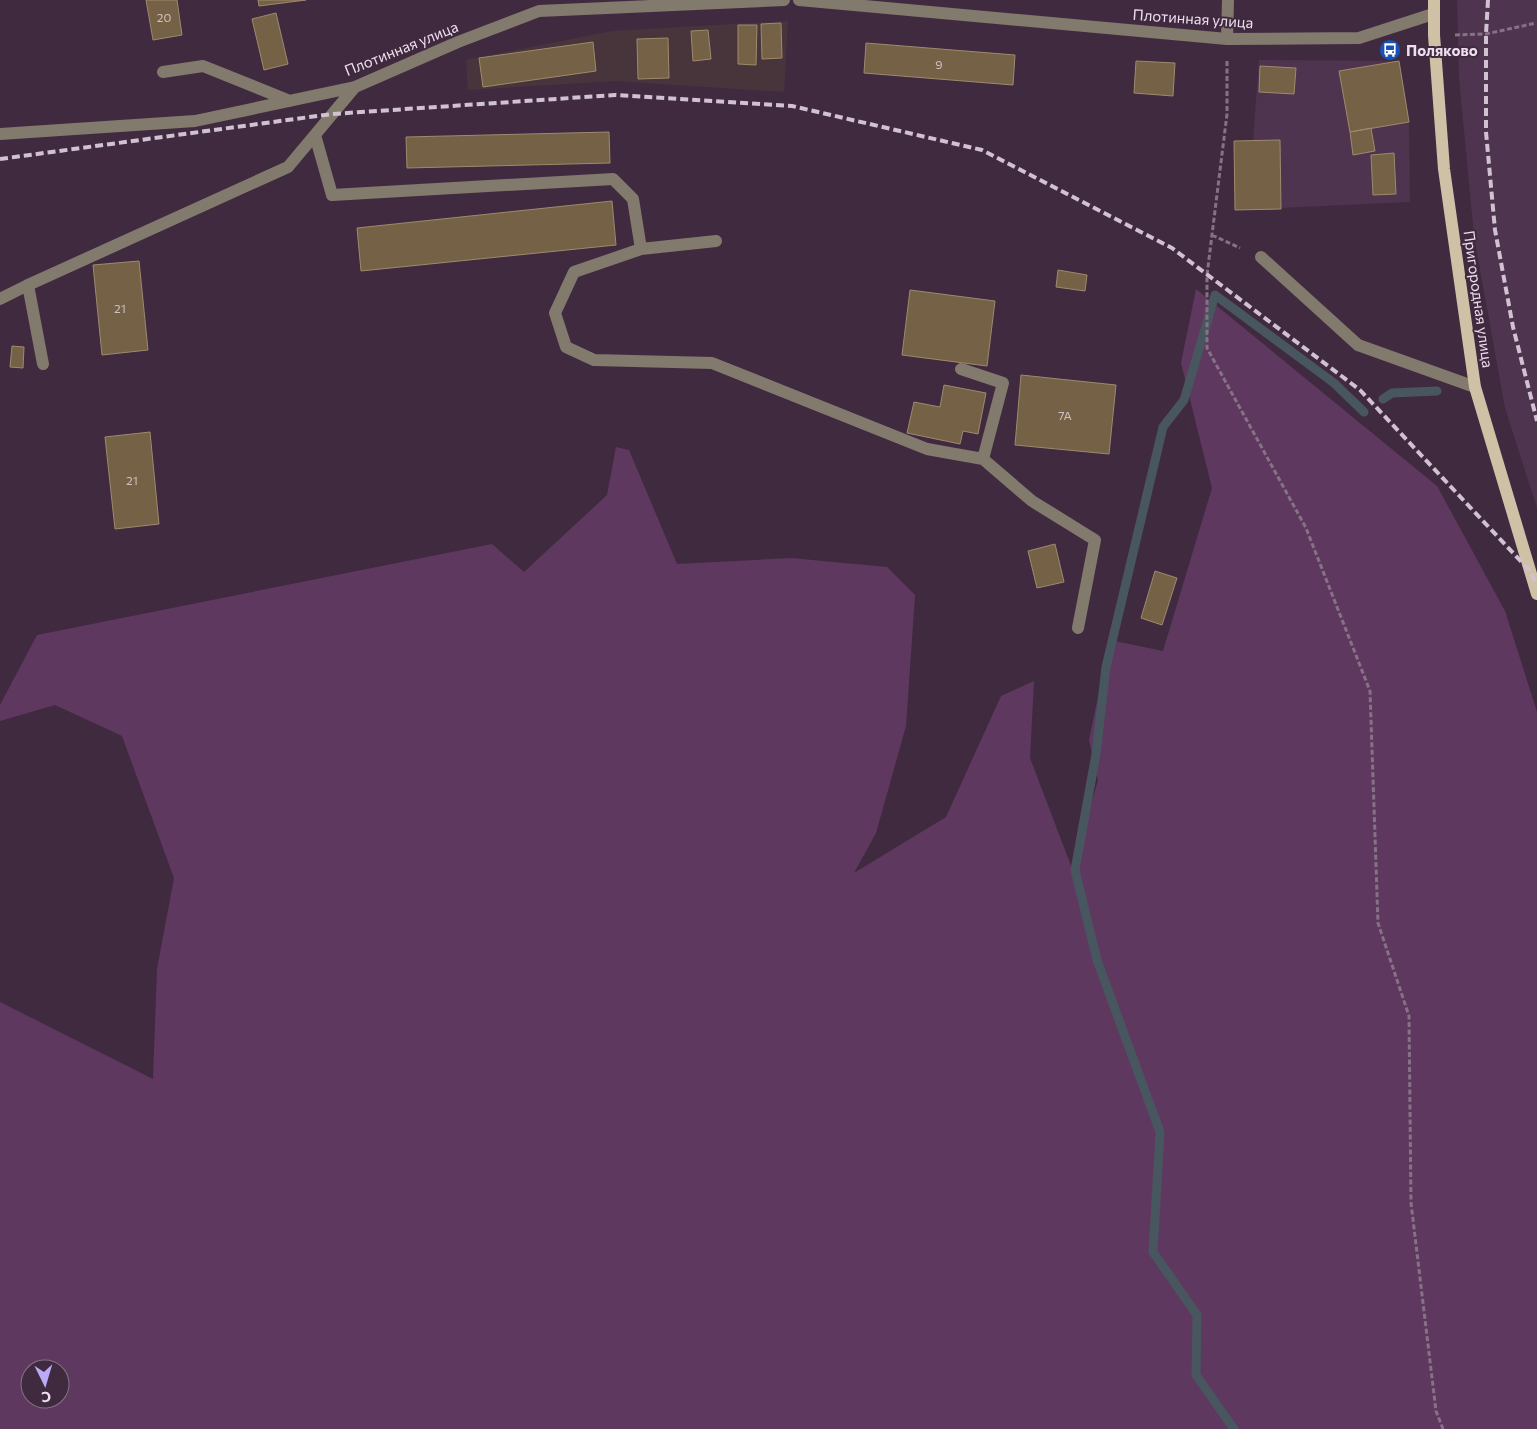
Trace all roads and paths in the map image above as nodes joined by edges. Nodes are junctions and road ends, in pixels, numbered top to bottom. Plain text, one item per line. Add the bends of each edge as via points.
1 (784, 0) edge
2 (799, 0) edge
3 (1228, 0) edge
4 (1434, 0) edge
5 (538, 6) edge
6 (1433, 14) junction
7 (1536, 23) dead end
8 (1434, 35) junction
9 (1227, 39) junction
10 (163, 72) dead end
11 (355, 86) junction
12 (290, 101) junction
13 (0, 134) edge
14 (315, 136) junction
15 (1212, 235) junction
16 (716, 242) dead end
17 (641, 249) junction
18 (1261, 257) joint
19 (28, 285) junction
20 (0, 299) edge
21 (43, 364) dead end
22 (961, 369) dead end
23 (1475, 387) junction
24 (983, 459) junction
25 (1537, 594) edge
26 (1078, 628) dead end
27 (1443, 1429) edge

1 - 5 street, Плотинная улица
2 - 9 street, Плотинная улица
3 - 9 street
4 - 6 main road, Пригородная улица
5 - 11 street, Плотинная улица
6 - 8 main road, Пригородная улица
6 - 9 street, Плотинная улица via 1360,38
7 - 8 path via 1486,34
8 - 23 main road, Пригородная улица via 1444,170
9 - 15 path via 1227,114
10 - 12 street via 203,66
11 - 12 street, Плотинная улица
11 - 14 street
12 - 13 street, Плотинная улица via 195,121
14 - 17 street via 332,196 613,179 634,199
14 - 19 street via 288,167
15 - 18 path
15 - 27 path via 1207,275 1207,348 1306,528 1370,691 1378,923 1409,1016 1410,1203 1436,1411
16 - 17 street
17 - 24 street via 574,272 555,313 566,347 594,360 712,363 927,449
18 - 23 street via 1358,345
19 - 20 street
19 - 21 street
22 - 24 street via 1003,383
23 - 25 main road, Пригородная улица
24 - 26 street via 1032,501 1095,540

